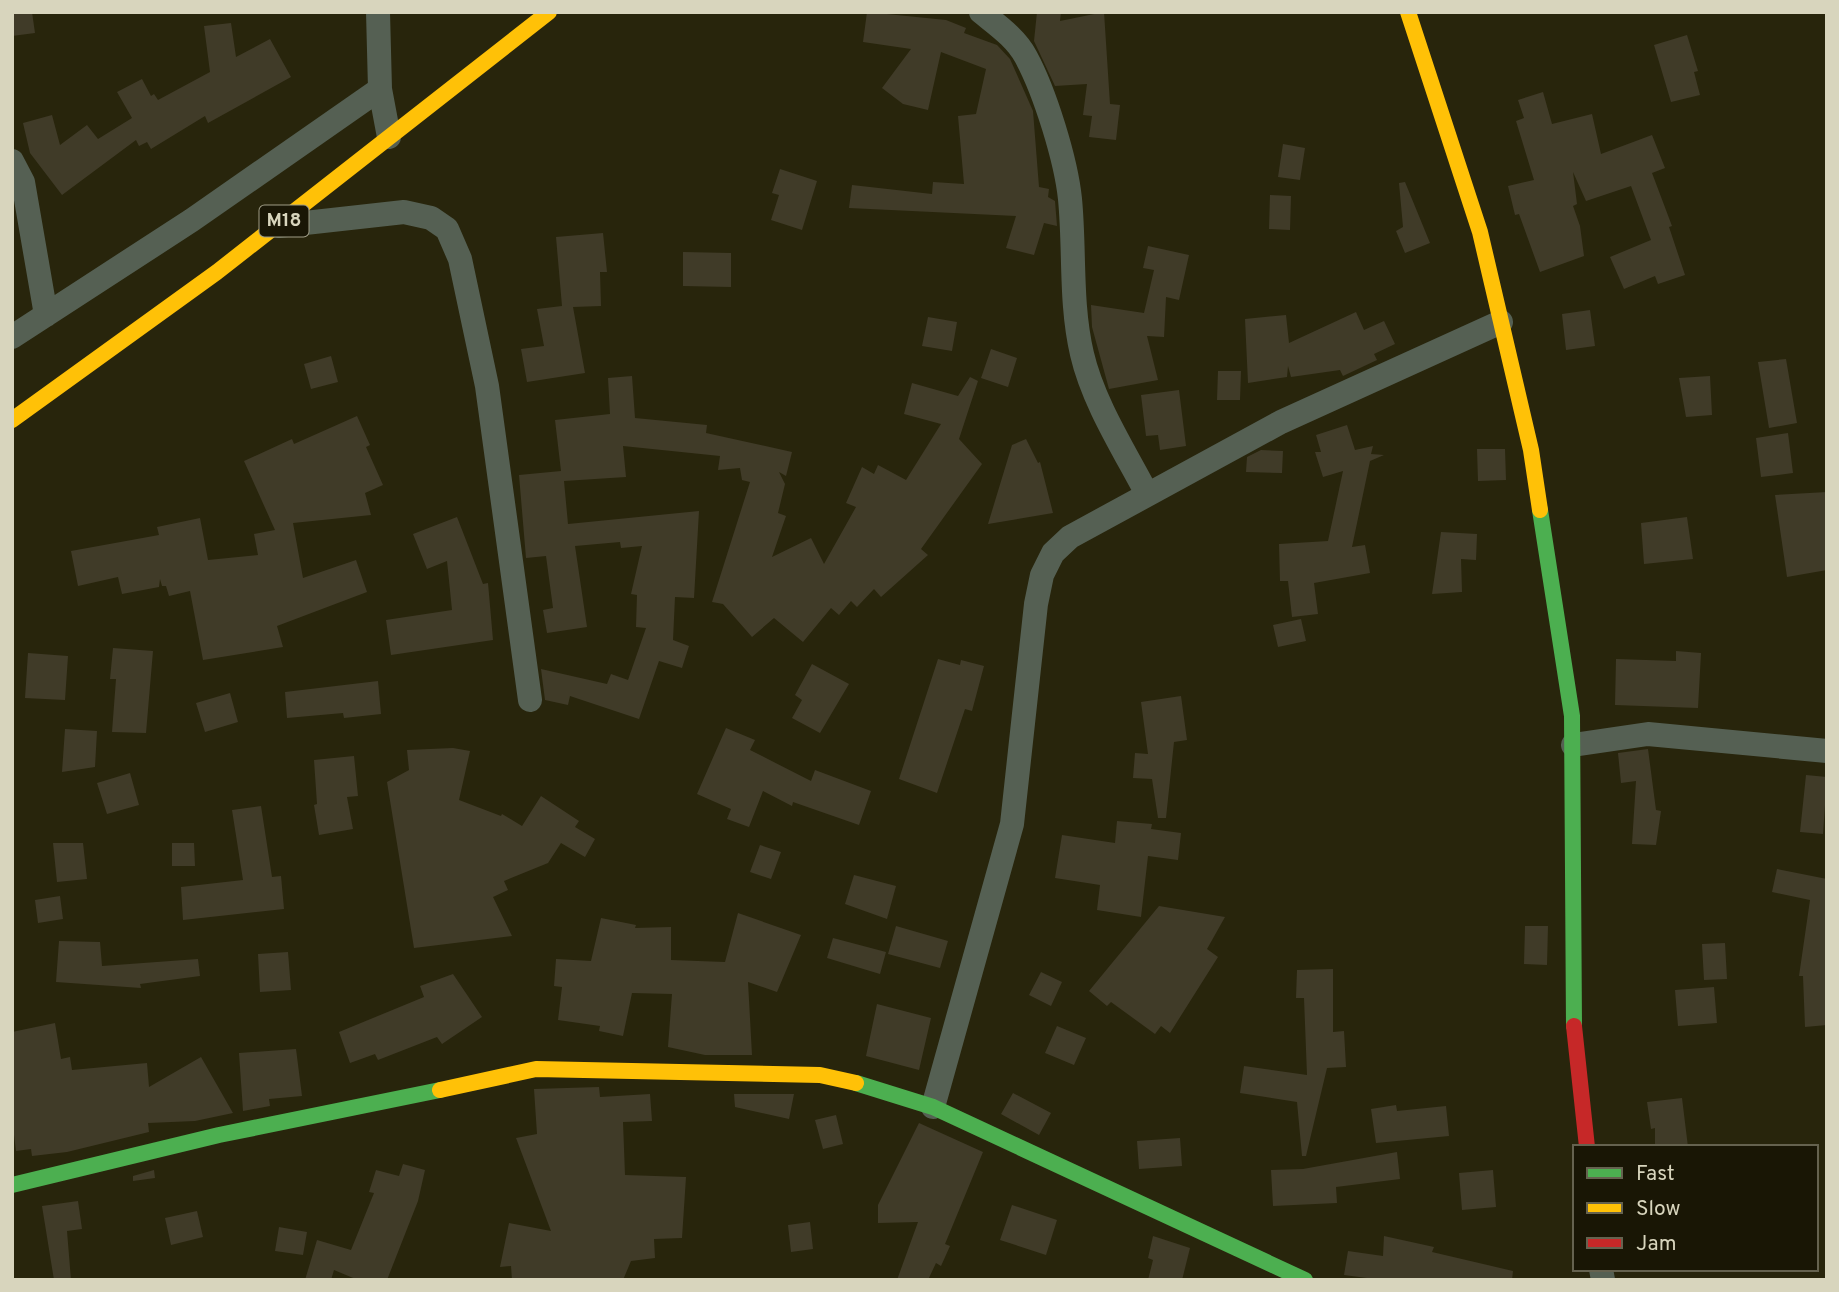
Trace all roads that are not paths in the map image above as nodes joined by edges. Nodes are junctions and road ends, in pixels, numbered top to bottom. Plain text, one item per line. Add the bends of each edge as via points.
1 (378, 12) edge
2 (549, 12) edge
3 (981, 12) edge
4 (1408, 12) edge
5 (380, 89) junction
6 (389, 137) junction
7 (12, 161) edge
8 (277, 226) junction
9 (46, 315) junction
10 (1501, 322) junction
11 (12, 337) edge
12 (12, 420) edge
13 (1146, 494) junction
14 (530, 700) dead end
15 (1573, 745) junction
16 (1827, 751) edge
17 (933, 1107) junction
18 (1587, 1145) edge
19 (12, 1185) edge
20 (1305, 1280) edge

1 - 5 street
2 - 6 street, M18
3 - 13 street via 1007,32 1026,56 1043,100 1064,163 1070,198 1082,354 1097,396
4 - 10 street via 1480,232
5 - 6 street
5 - 9 street
6 - 8 street, M18
7 - 9 street via 23,182
8 - 12 street, M18
8 - 14 street via 404,212 431,218 447,229 460,259 487,386
9 - 11 street
10 - 13 street via 1281,422
10 - 15 street via 1531,450
13 - 17 street via 1070,537 1053,553 1042,575 1012,824
15 - 16 street via 1648,734
15 - 18 street via 1574,1033
17 - 19 street via 876,1087 820,1075 536,1069 219,1135
17 - 20 street

